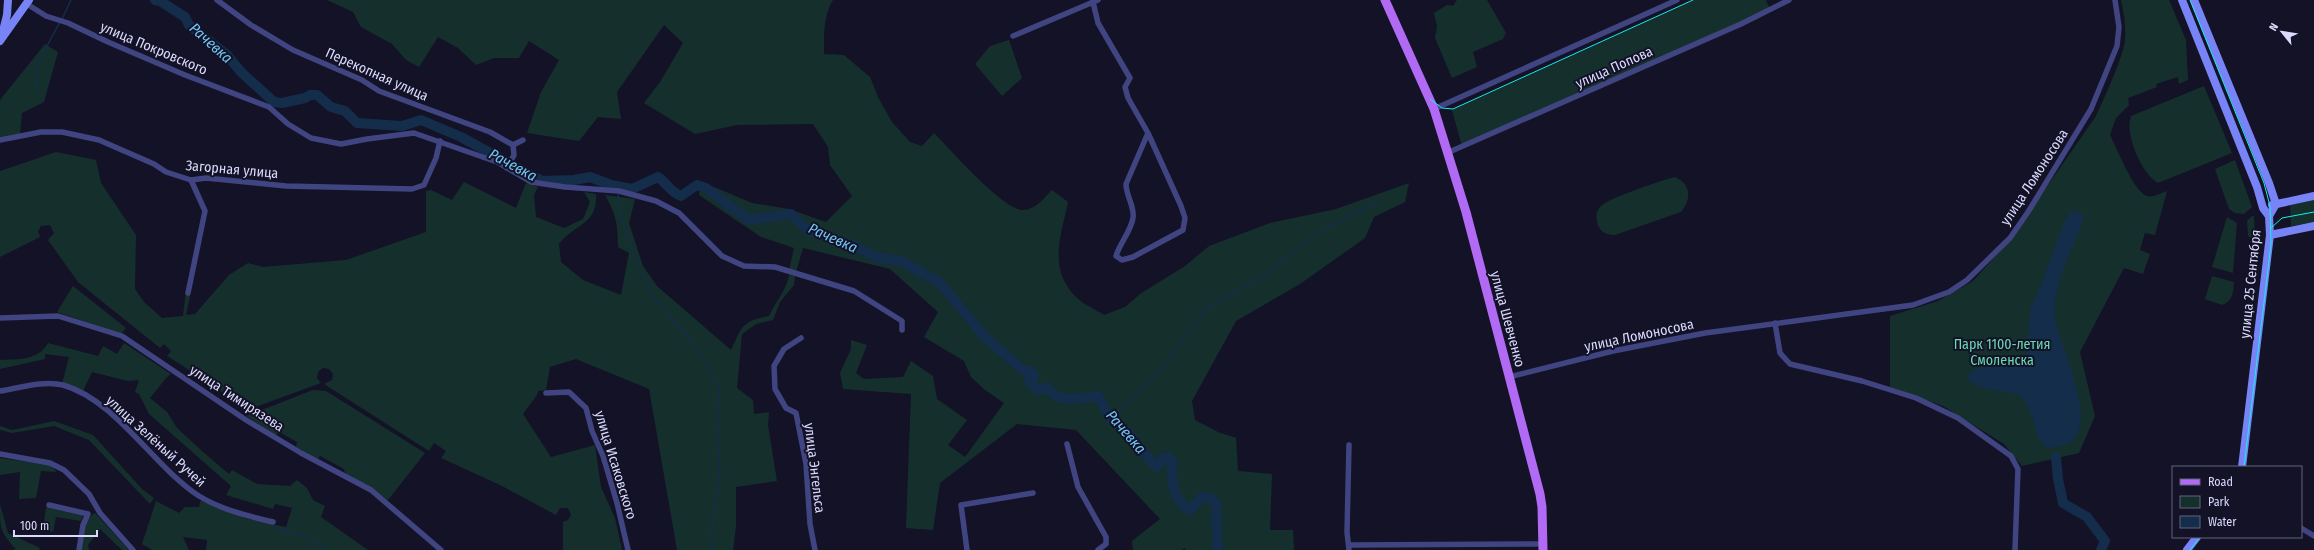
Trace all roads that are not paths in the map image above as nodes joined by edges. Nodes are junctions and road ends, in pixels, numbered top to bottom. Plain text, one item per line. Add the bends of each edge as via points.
1 (8, 0) edge
2 (217, 0) edge
3 (1385, 0) edge
4 (1677, 0) edge
5 (1789, 0) edge
6 (2115, 0) edge
7 (2182, 0) edge
8 (2194, 0) edge
9 (1095, 1) edge
10 (28, 2) edge
11 (4, 14) edge
12 (1013, 36) dead end
13 (0, 41) edge
14 (1434, 109) junction
15 (1148, 133) junction
16 (0, 140) edge
17 (523, 140) dead end
18 (440, 141) junction
19 (513, 145) junction
20 (1447, 153) junction
21 (508, 167) junction
22 (191, 180) junction
23 (2314, 196) edge
24 (2276, 204) junction
25 (2264, 208) junction
26 (2269, 216) junction
27 (2314, 226) edge
28 (2270, 235) junction
29 (188, 292) dead end
30 (0, 318) edge
31 (1775, 323) junction
32 (902, 330) dead end
33 (801, 338) dead end
34 (1509, 377) junction
35 (0, 391) edge
36 (546, 393) dead end
37 (1067, 444) dead end
38 (1349, 445) dead end
39 (0, 454) edge
40 (2242, 466) edge
41 (1033, 494) dead end
42 (49, 505) dead end
43 (96, 506) junction
44 (88, 514) junction
45 (273, 522) dead end
46 (2302, 529) edge
47 (2314, 536) edge
48 (2196, 538) edge
49 (1400, 547) edge
50 (1543, 547) edge
51 (1349, 548) edge
52 (1464, 548) edge
53 (80, 550) edge
54 (133, 550) edge
55 (441, 550) edge
56 (628, 550) edge
57 (815, 550) edge
58 (967, 550) edge
59 (1098, 550) edge
60 (2015, 550) edge
61 (2188, 550) edge

1 - 11 main road
2 - 19 street, Перекопная улица via 251,25 293,50 362,80 379,91 490,132
3 - 14 main road, улица Шевченко
4 - 14 street
5 - 20 street, улица Попова via 1741,24
6 - 31 street, улица Ломоносова via 2119,27 2117,46 2091,109 2010,238 1966,280 1949,292 1913,305
7 - 25 main road, улица 25 Сентября
8 - 24 main road
9 - 12 street
9 - 15 street via 1098,23 1130,78 1125,87 1128,98
10 - 13 main road
10 - 18 street, улица Покровского via 46,16 269,107 288,124 311,138 341,144 414,133
11 - 13 main road
14 - 20 main road, улица Шевченко
15 - 15 street via 1181,206 1185,218 1183,230 1133,257 1122,260 1116,256 1133,218 1126,184
16 - 22 street, Загорная улица via 41,132 62,132 92,138 154,164 166,172
17 - 19 street
18 - 21 street, улица Покровского
18 - 22 street, Загорная улица via 436,158 424,185 412,189 286,186 206,178
19 - 21 street
20 - 34 main road, улица Шевченко via 1466,212
21 - 32 street, улица Покровского via 532,182 619,191 656,201 679,213 722,256 744,266 776,267 854,291 902,321
22 - 29 street via 205,212
23 - 24 main road
24 - 25 main road
24 - 26 main road
25 - 26 main road, улица 25 Сентября
26 - 28 main road, улица 25 Сентября
27 - 28 main road
28 - 40 main road, улица 25 Сентября
30 - 55 street, улица Тимирязева via 58,316 122,336 246,420 371,490
31 - 34 street, улица Ломоносова via 1705,333 1619,350
31 - 60 street via 1780,353 1790,364 1862,381 1916,398 1958,418 2011,456 2018,469
33 - 57 street, улица Энгельса via 784,349 774,366 775,389 786,408 796,413 806,464 810,524
34 - 50 main road, улица Шевченко via 1542,507
35 - 45 street, улица Зелёный Ручей via 49,383 77,391 119,420 170,472 199,495 245,516
36 - 56 street, улица Исаковского via 569,392 586,408 617,503
37 - 59 street via 1078,487 1106,537 1106,544
38 - 51 street
39 - 43 street via 50,463 64,470 89,494
41 - 58 street via 961,505
42 - 44 street
43 - 44 street
43 - 54 street
44 - 53 street via 83,525
46 - 47 street
48 - 61 main road
49 - 51 street
49 - 52 street
50 - 52 street

